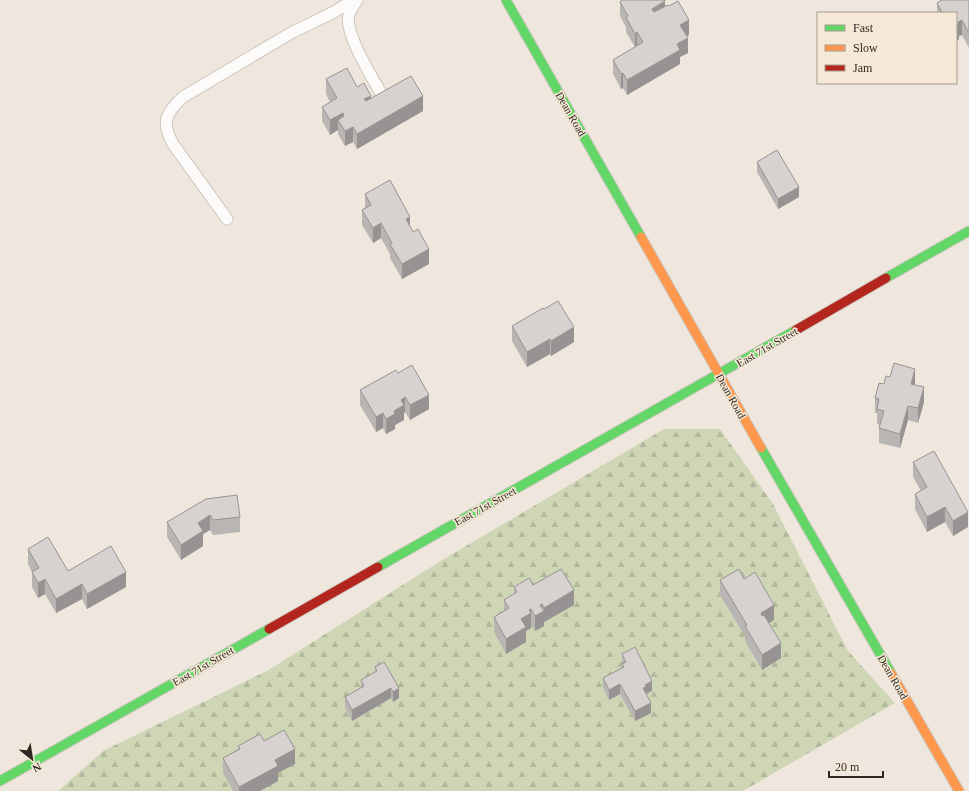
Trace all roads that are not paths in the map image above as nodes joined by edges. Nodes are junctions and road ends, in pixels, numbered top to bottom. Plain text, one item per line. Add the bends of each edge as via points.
1 (355, 0) edge
2 (506, 0) edge
3 (384, 99) edge
4 (227, 219) dead end
5 (969, 231) edge
6 (719, 374) junction
7 (0, 780) edge
8 (959, 791) edge

1 - 3 lane via 349,15 354,43
1 - 4 lane via 291,33 183,97 173,106 166,120 166,132
2 - 6 main road, Dean Road
5 - 6 main road, East 71st Street
6 - 7 main road, East 71st Street
6 - 8 main road, Dean Road

